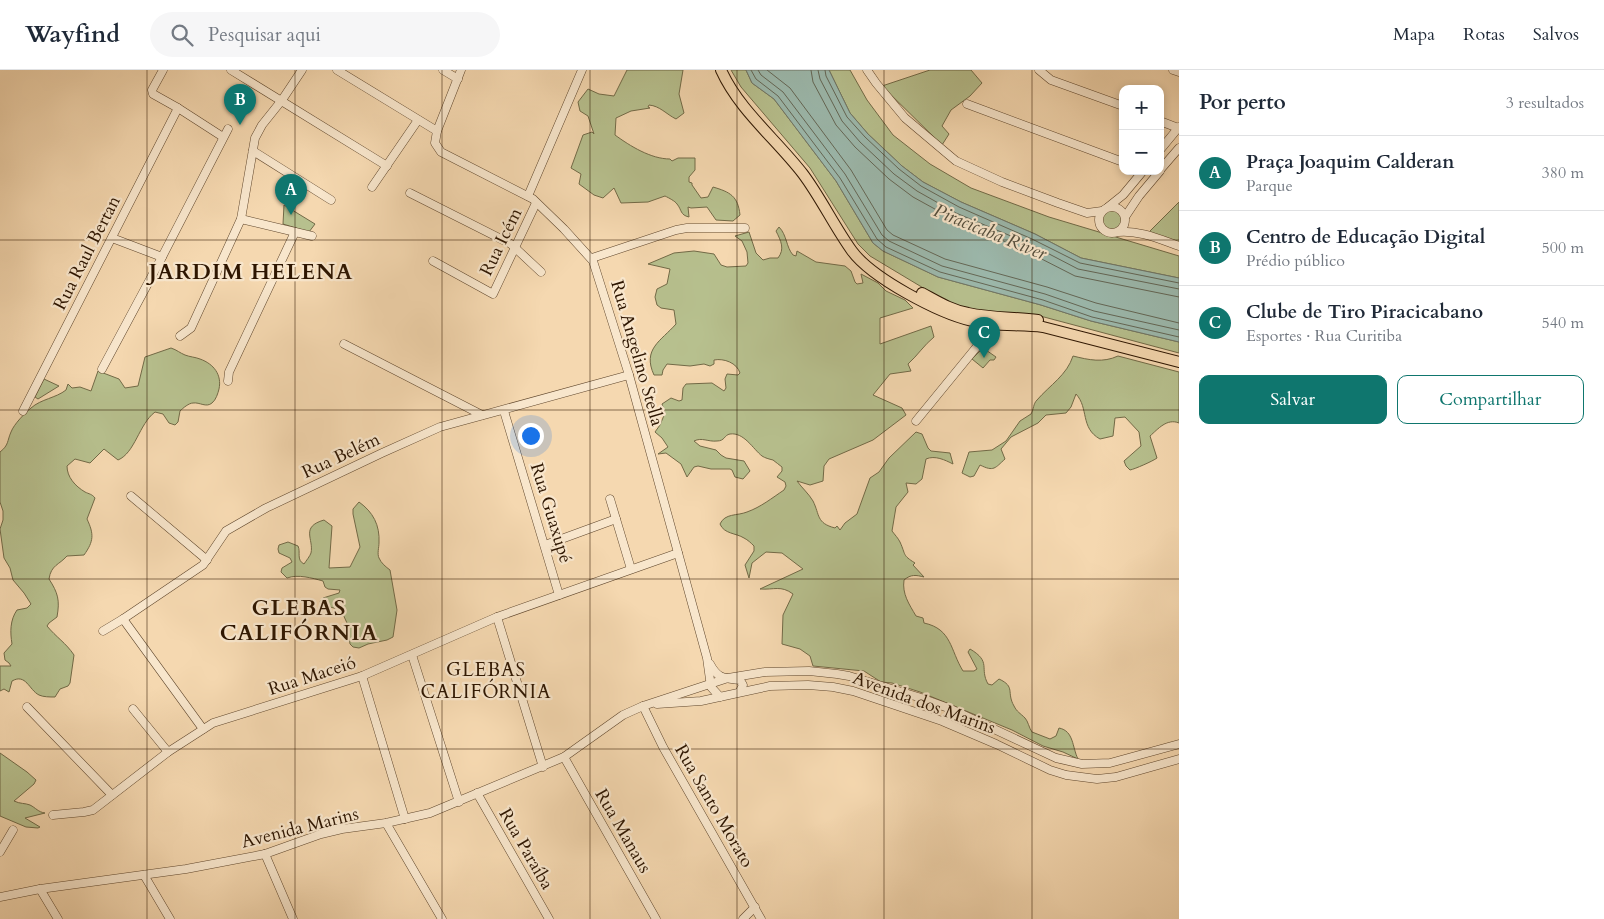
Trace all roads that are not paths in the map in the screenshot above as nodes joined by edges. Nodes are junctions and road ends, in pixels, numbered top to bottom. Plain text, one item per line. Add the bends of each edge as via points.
1 (163, 70) edge
2 (231, 70) edge
3 (302, 70) edge
4 (337, 70) edge
5 (443, 70) edge
6 (461, 70) edge
7 (582, 70) edge
8 (721, 70) edge
9 (726, 70) edge
10 (867, 70) edge
11 (1039, 70) edge
12 (1173, 70) edge
13 (1179, 72) edge
14 (458, 79) junction
15 (282, 100) junction
16 (967, 104) dead end
17 (1119, 105) edge
18 (178, 108) junction
19 (418, 120) junction
20 (1164, 122) edge
21 (1179, 128) edge
22 (228, 129) dead end
23 (437, 131) junction
24 (223, 138) junction
25 (1164, 145) edge
26 (1179, 148) edge
27 (253, 152) junction
28 (1119, 161) edge
29 (386, 166) junction
30 (1164, 166) edge
31 (1140, 175) edge
32 (1157, 175) edge
33 (372, 187) dead end
34 (410, 193) dead end
35 (1124, 195) junction
36 (528, 196) junction
37 (331, 200) dead end
38 (536, 202) junction
39 (1132, 206) junction
40 (1105, 210) junction
41 (1087, 213) junction
42 (1125, 218) junction
43 (241, 219) junction
44 (1099, 224) junction
45 (745, 228) dead end
46 (296, 232) junction
47 (1118, 232) junction
48 (1137, 232) junction
49 (312, 236) dead end
50 (112, 238) junction
51 (1179, 246) edge
52 (514, 248) junction
53 (162, 258) junction
54 (592, 258) junction
55 (433, 262) dead end
56 (541, 272) dead end
57 (997, 321) junction
58 (180, 336) dead end
59 (344, 344) dead end
60 (1179, 356) edge
61 (1179, 362) edge
62 (102, 369) dead end
63 (629, 375) junction
64 (228, 381) dead end
65 (23, 411) dead end
66 (504, 411) junction
67 (482, 415) junction
68 (916, 421) dead end
69 (131, 496) dead end
70 (610, 499) dead end
71 (616, 519) junction
72 (545, 545) junction
73 (678, 553) junction
74 (207, 560) junction
75 (631, 569) junction
76 (559, 594) junction
77 (497, 618) junction
78 (123, 620) junction
79 (103, 631) dead end
80 (412, 654) junction
81 (707, 658) junction
82 (362, 676) junction
83 (728, 678) junction
84 (711, 685) junction
85 (740, 691) junction
86 (720, 697) junction
87 (643, 706) junction
88 (28, 707) dead end
89 (134, 710) dead end
90 (203, 729) junction
91 (1179, 744) edge
92 (168, 752) junction
93 (564, 757) junction
94 (1179, 759) edge
95 (543, 767) junction
96 (477, 793) junction
97 (112, 795) junction
98 (458, 802) junction
99 (53, 815) dead end
100 (405, 819) junction
101 (386, 823) junction
102 (13, 830) dead end
103 (0, 852) edge
104 (265, 854) junction
105 (144, 875) junction
106 (40, 889) junction
107 (0, 896) edge
108 (754, 907) junction
109 (58, 919) edge
110 (170, 919) edge
111 (293, 919) edge
112 (442, 919) edge
113 (549, 919) edge
114 (656, 919) edge
115 (743, 919) edge
116 (762, 919) edge

1 - 18 street via 153,94
2 - 15 street
3 - 15 street
4 - 19 street
5 - 14 street
6 - 14 street
7 - 36 street
8 - 57 main road via 735,95 804,175 864,265 939,310 971,321
9 - 57 main road via 738,91 808,171 868,260 948,307
10 - 41 street via 905,118 956,161 1002,182
11 - 17 street via 1051,80
12 - 13 street
14 - 23 street
15 - 27 street via 262,125 255,138
15 - 29 street
16 - 28 street
18 - 24 street
18 - 50 street, Rua Raul Bertan
19 - 23 street
19 - 29 street
20 - 21 street
21 - 25 street
22 - 24 street
23 - 36 street, Rua Angelino Stella via 435,143 441,152
24 - 53 street
26 - 30 street
27 - 37 street
27 - 43 street
29 - 33 street
31 - 35 street
32 - 39 street
34 - 52 street
35 - 39 street via 1125,202
35 - 40 street
36 - 38 street, Rua Angelino Stella
38 - 52 street, Rua Icém
38 - 54 street, Rua Angelino Stella
39 - 42 street
40 - 41 street
40 - 42 street via 1116,208
40 - 44 street via 1099,217
41 - 44 street
42 - 47 street via 1124,226
42 - 48 street
43 - 46 street
43 - 58 street via 191,328
44 - 47 street via 1109,233
45 - 54 street via 676,230
46 - 49 street
46 - 64 street via 229,372
47 - 48 street
48 - 51 street
50 - 53 street
50 - 65 street, Rua Raul Bertan
52 - 55 street, Rua Icém via 493,294
52 - 56 street
53 - 62 street
54 - 63 street, Rua Angelino Stella
57 - 60 main road via 1019,317 1045,320
57 - 61 main road via 1043,327
57 - 68 street
59 - 67 street
63 - 66 street, Rua Belém
63 - 73 street, Rua Angelino Stella
66 - 67 street, Rua Belém
66 - 72 street, Rua Guaxupé
67 - 74 street, Rua Belém via 440,427 266,508 226,531
69 - 74 street
70 - 71 street
71 - 72 street
71 - 75 street
72 - 76 street, Rua Guaxupé
73 - 75 street, Rua Maceió
73 - 81 street, Rua Angelino Stella
74 - 78 street, Rua Belém
75 - 76 street, Rua Maceió
76 - 77 street, Rua Maceió
77 - 80 street, Rua Maceió
77 - 95 street
78 - 79 street, Rua Belém
78 - 90 street
80 - 82 street, Rua Maceió
80 - 98 street
81 - 83 street via 715,673
81 - 84 street, Rua Angelino Stella
82 - 90 street, Rua Maceió via 213,723
82 - 100 street
83 - 84 street, Avenida dos Marins
83 - 85 street via 742,682
83 - 91 street, Avenida dos Marins via 787,671 843,675 951,709 1056,758 1082,764 1110,763
84 - 86 street
84 - 87 street, Avenida dos Marins
85 - 86 street, Avenida dos Marins
85 - 94 street, Avenida dos Marins via 792,685 852,691 942,721 1066,775 1097,779 1116,777
86 - 87 street, Avenida dos Marins
87 - 93 street, Avenida Marins via 623,715
87 - 108 street, Rua Santo Morato
88 - 97 street
89 - 92 street
90 - 92 street, Rua Maceió
92 - 97 street, Rua Maceió
93 - 95 street, Avenida Marins
93 - 114 street, Rua Manaus
95 - 96 street, Avenida Marins
96 - 98 street, Avenida Marins
96 - 113 street, Rua Paraíba
97 - 99 street, Rua Maceió via 93,810
98 - 100 street, Avenida Marins via 430,814
100 - 101 street, Avenida Marins
101 - 104 street, Avenida Marins via 321,834
101 - 112 street
102 - 103 street
104 - 105 street, Avenida Marins
104 - 111 street
105 - 106 street, Avenida Marins
105 - 110 street
106 - 107 street, Avenida Marins
106 - 109 street
108 - 115 street
108 - 116 street, Rua Santo Morato

